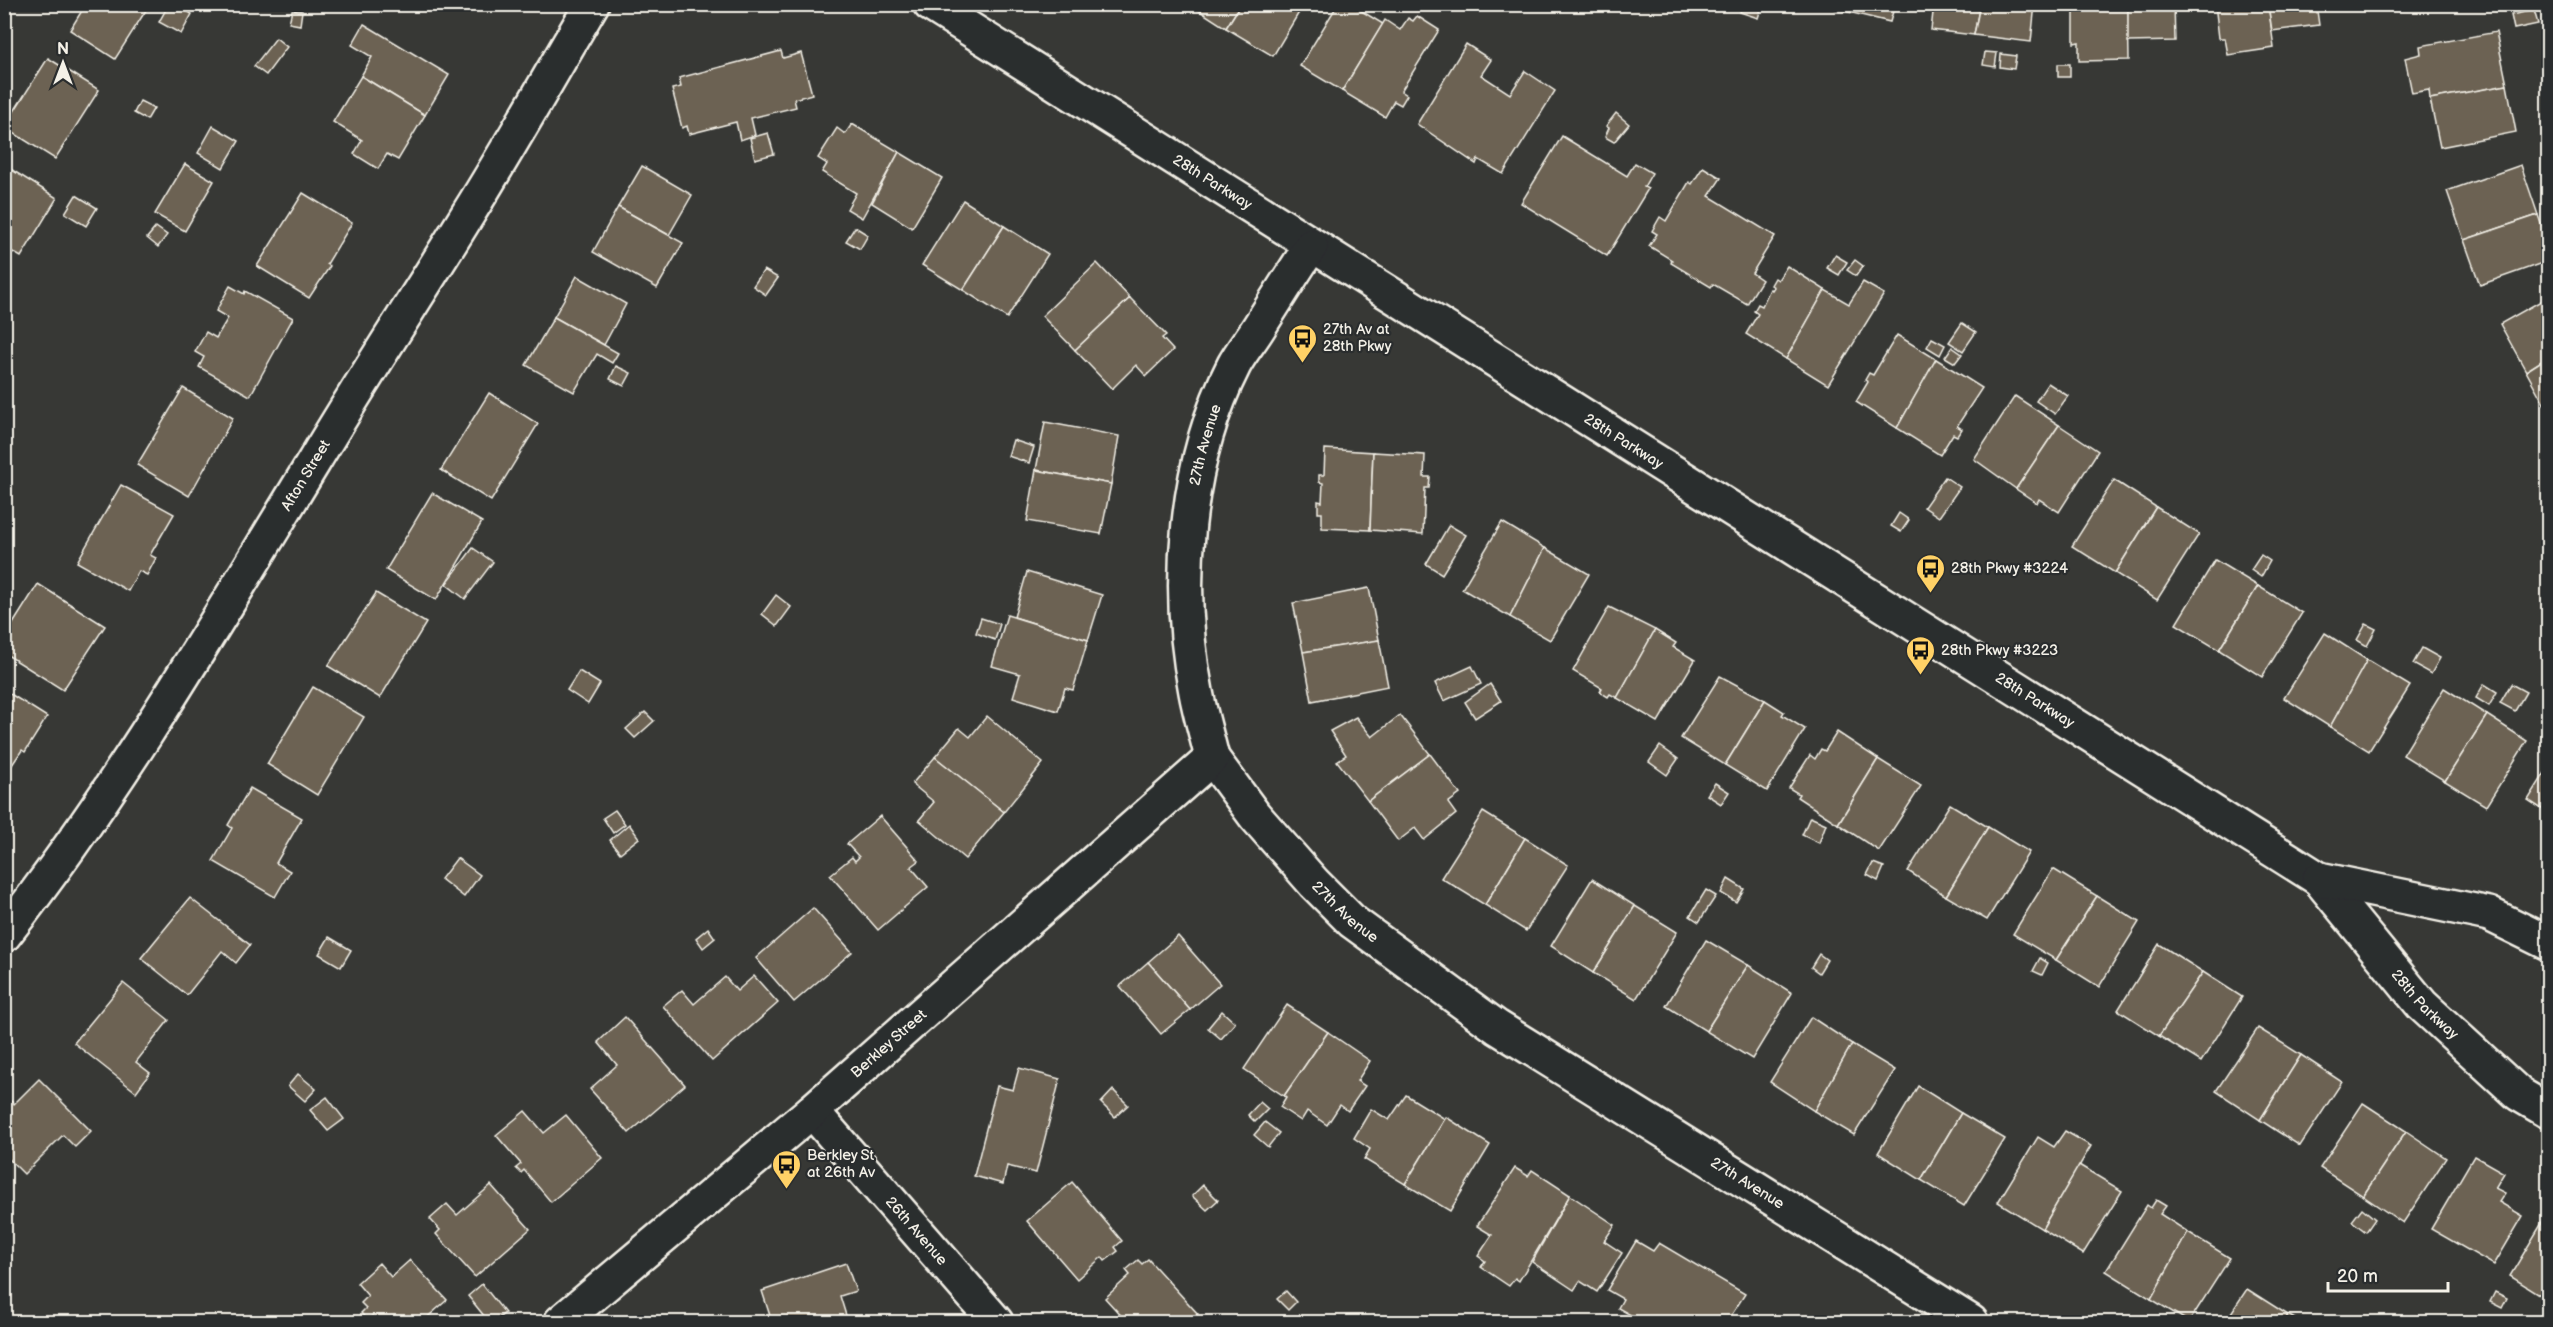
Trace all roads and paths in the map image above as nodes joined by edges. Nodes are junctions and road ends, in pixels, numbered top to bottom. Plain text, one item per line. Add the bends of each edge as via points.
1 (592, 4) edge
2 (930, 4) edge
3 (1311, 246) junction
4 (1212, 758) junction
5 (2319, 879) junction
6 (4, 935) edge
7 (2548, 943) edge
8 (812, 1111) junction
9 (2548, 1112) edge
10 (561, 1323) edge
11 (996, 1323) edge
12 (1971, 1323) edge

1 - 6 street, Afton Street via 469,213 221,613 94,812
2 - 3 street, 28th Parkway
3 - 4 street, 27th Avenue via 1235,364 1207,433 1197,476 1189,521 1188,633 1196,691
3 - 5 street, 28th Parkway
4 - 8 street, Berkley Street
4 - 12 street, 27th Avenue via 1255,816 1353,922 1497,1027
5 - 7 street, 28th Parkway via 2489,914
5 - 9 street, 28th Parkway via 2422,1005 2519,1094
8 - 10 street, Berkley Street
8 - 11 street, 26th Avenue

